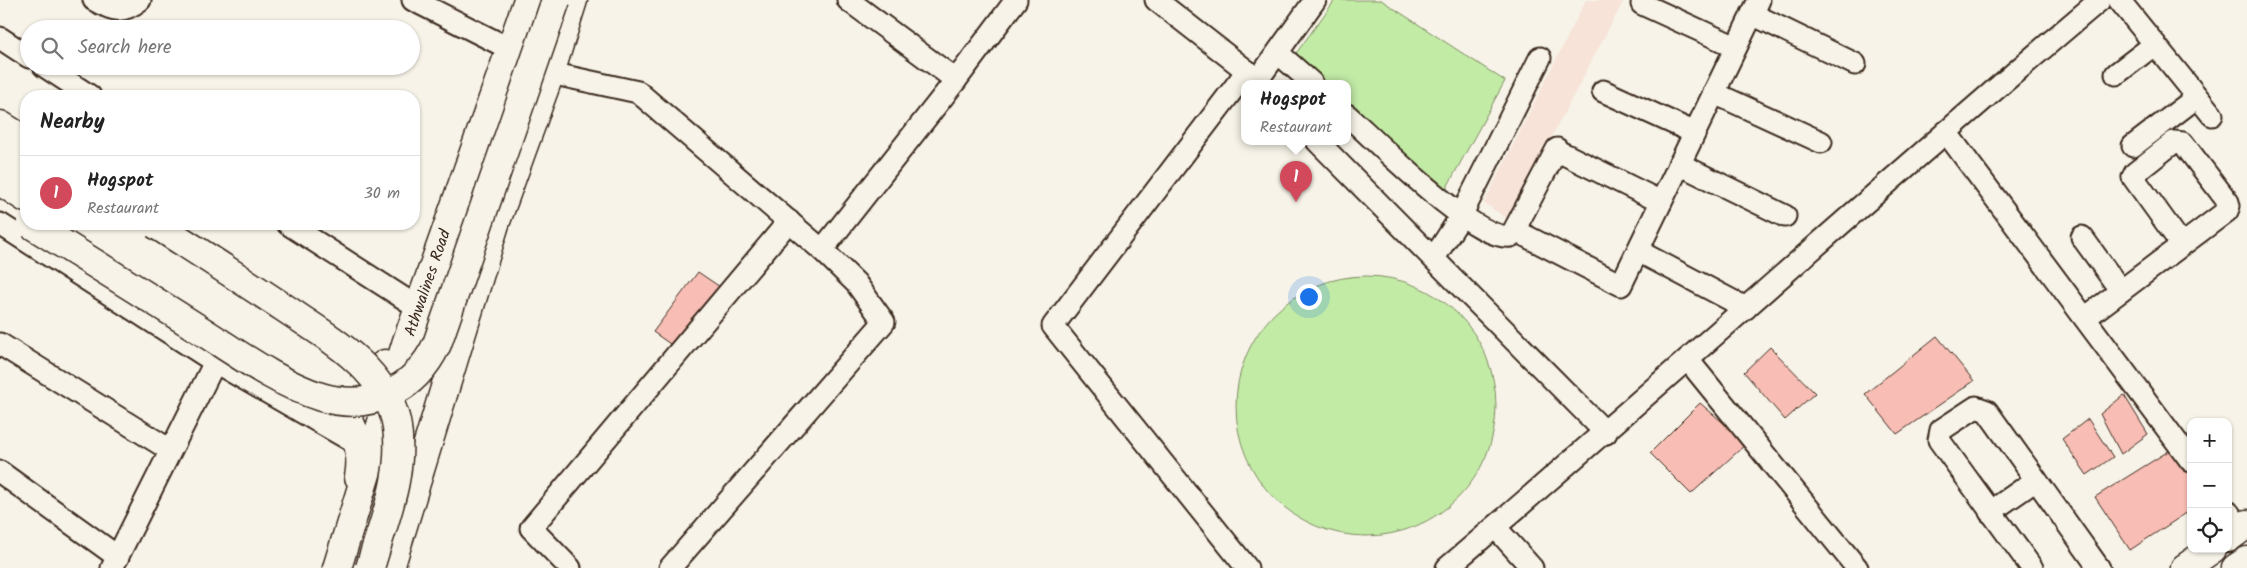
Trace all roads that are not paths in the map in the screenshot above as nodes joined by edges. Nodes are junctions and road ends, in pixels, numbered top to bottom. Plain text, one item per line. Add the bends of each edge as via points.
1 (94, 0) edge
2 (140, 0) edge
3 (412, 0) edge
4 (528, 0) edge
5 (556, 0) edge
6 (573, 0) edge
7 (848, 0) edge
8 (1016, 0) edge
9 (1156, 0) edge
10 (1315, 0) edge
11 (2100, 0) edge
12 (2119, 0) edge
13 (1642, 4) dead end
14 (1755, 7) edge
15 (0, 38) edge
16 (2154, 44) junction
17 (1736, 47) junction
18 (510, 49) junction
19 (20, 51) edge
20 (1278, 52) junction
21 (1540, 58) dead end
22 (1855, 64) dead end
23 (550, 73) junction
24 (2116, 74) dead end
25 (58, 75) edge
26 (1255, 78) edge
27 (956, 80) junction
28 (1309, 80) edge
29 (81, 90) edge
30 (1603, 91) dead end
31 (1714, 93) junction
32 (1241, 95) edge
33 (2197, 97) junction
34 (2212, 115) dead end
35 (1351, 119) edge
36 (0, 125) edge
37 (1693, 132) junction
38 (1946, 132) junction
39 (20, 137) edge
40 (1821, 142) dead end
41 (1321, 145) edge
42 (2133, 146) dead end
43 (476, 147) junction
44 (0, 153) edge
45 (517, 162) junction
46 (1680, 164) junction
47 (20, 166) edge
48 (0, 181) edge
49 (20, 194) edge
50 (1662, 202) junction
51 (0, 204) edge
52 (20, 216) edge
53 (1461, 216) junction
54 (1785, 216) dead end
55 (789, 221) junction
56 (0, 224) edge
57 (42, 230) edge
58 (75, 230) edge
59 (117, 230) edge
60 (164, 230) edge
61 (297, 230) edge
62 (1522, 234) dead end
63 (2082, 237) dead end
64 (2182, 245) junction
65 (822, 250) junction
66 (1638, 251) junction
67 (1434, 258) junction
68 (2121, 291) junction
69 (419, 308) junction
70 (1746, 308) junction
71 (2085, 318) junction
72 (0, 344) edge
73 (406, 344) junction
74 (1688, 360) junction
75 (215, 362) junction
76 (1606, 433) junction
77 (366, 449) junction
78 (170, 450) junction
79 (2187, 456) edge
80 (0, 472) edge
81 (2036, 480) junction
82 (1990, 512) junction
83 (1495, 527) junction
84 (2206, 553) edge
85 (2247, 560) edge
86 (115, 563) edge
87 (337, 568) edge
88 (370, 568) edge
89 (390, 568) edge
90 (570, 568) edge
91 (670, 568) edge
92 (1247, 568) edge
93 (1447, 568) edge
94 (1532, 568) edge
95 (1857, 568) edge
96 (2032, 568) edge
97 (2099, 568) edge
98 (2185, 568) edge
99 (2236, 568) edge

1 - 2 street via 110,10 129,9
3 - 18 street
4 - 18 main road, Athwalines Road
5 - 57 main road, bridge via 437,344 416,377 394,393 345,400 322,397 293,385
6 - 23 main road
7 - 27 street
8 - 27 street
9 - 26 street
10 - 20 street
11 - 38 street
12 - 16 street
13 - 17 street
14 - 17 street
14 - 22 street
15 - 19 street
16 - 24 street
16 - 33 street
17 - 31 street
18 - 43 main road, Athwalines Road
20 - 26 street
20 - 28 street
21 - 53 street
23 - 45 main road
23 - 55 street via 638,92
25 - 29 street
27 - 65 street
30 - 37 street
31 - 37 street
31 - 40 street
32 - 92 street via 1053,326
33 - 34 street
33 - 42 street
35 - 53 street
36 - 39 main road
37 - 46 street
38 - 70 street
38 - 71 street
41 - 67 street
43 - 45 main road
43 - 69 main road, Athwalines Road
44 - 47 main road
45 - 89 main road via 492,233
46 - 50 street
46 - 54 street
48 - 49 main road
50 - 53 street via 1560,151 1511,236 1495,236
50 - 66 street
51 - 52 main road
53 - 67 street
55 - 65 street
55 - 90 street via 531,528
56 - 75 street
58 - 77 main road via 334,398 351,420
59 - 73 main road via 318,361 340,372 369,373 382,366
60 - 88 main road, bridge via 336,342 366,368 383,391 392,406 397,426 398,461 393,494
61 - 69 street
62 - 66 street via 1621,285
63 - 68 street
64 - 64 street via 2227,211 2229,206 2184,143 2174,142 2135,172 2133,177
64 - 68 street
65 - 91 street via 856,283 884,322
66 - 70 street
67 - 76 street
68 - 71 street
69 - 73 main road, Athwalines Road
70 - 74 street
71 - 79 street
72 - 78 street
73 - 77 main road, Athwalines Road
74 - 76 street
74 - 95 street
75 - 77 street
75 - 78 street
76 - 83 street
77 - 87 main road via 353,515
78 - 86 street
80 - 86 street
81 - 82 street
81 - 82 street via 1987,411 1976,407 1970,410 1942,430 1939,440
81 - 97 street
82 - 96 street
83 - 93 street
83 - 94 street
84 - 98 main road
85 - 99 main road

